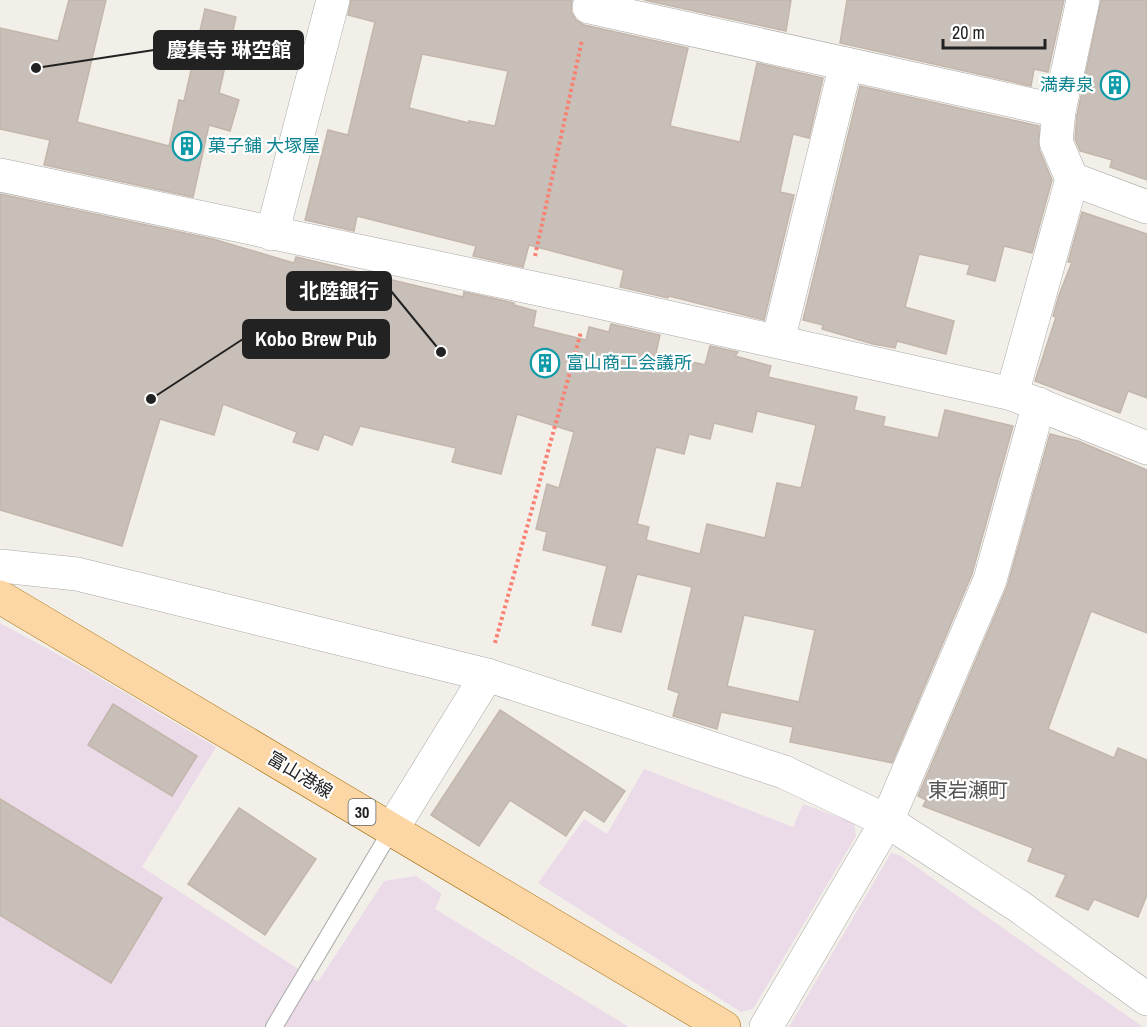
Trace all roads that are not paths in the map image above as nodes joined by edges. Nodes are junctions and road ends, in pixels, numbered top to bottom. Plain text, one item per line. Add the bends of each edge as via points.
1 (333, 0) edge
2 (1083, 0) edge
3 (590, 4) edge
4 (846, 64) junction
5 (1059, 111) junction
6 (0, 175) edge
7 (1072, 179) junction
8 (1147, 207) edge
9 (272, 234) junction
10 (778, 341) junction
11 (1026, 399) junction
12 (1147, 448) edge
13 (0, 566) edge
14 (0, 597) edge
15 (487, 675) junction
16 (887, 821) junction
17 (392, 830) junction
18 (1147, 999) edge
19 (274, 1027) edge
20 (724, 1027) edge
21 (766, 1027) edge

1 - 9 street
2 - 5 street
3 - 4 street
4 - 5 street
4 - 10 street
5 - 7 street via 1056,142
6 - 9 street
7 - 8 street
7 - 11 street
9 - 10 street
10 - 11 street
11 - 12 street
11 - 16 street via 990,580
13 - 15 street via 77,574
14 - 17 main road, 富山港線 / 30
15 - 16 street via 784,772
15 - 17 street
16 - 18 street via 1020,907
16 - 21 street
17 - 19 lane
17 - 20 main road, 富山港線 / 30

